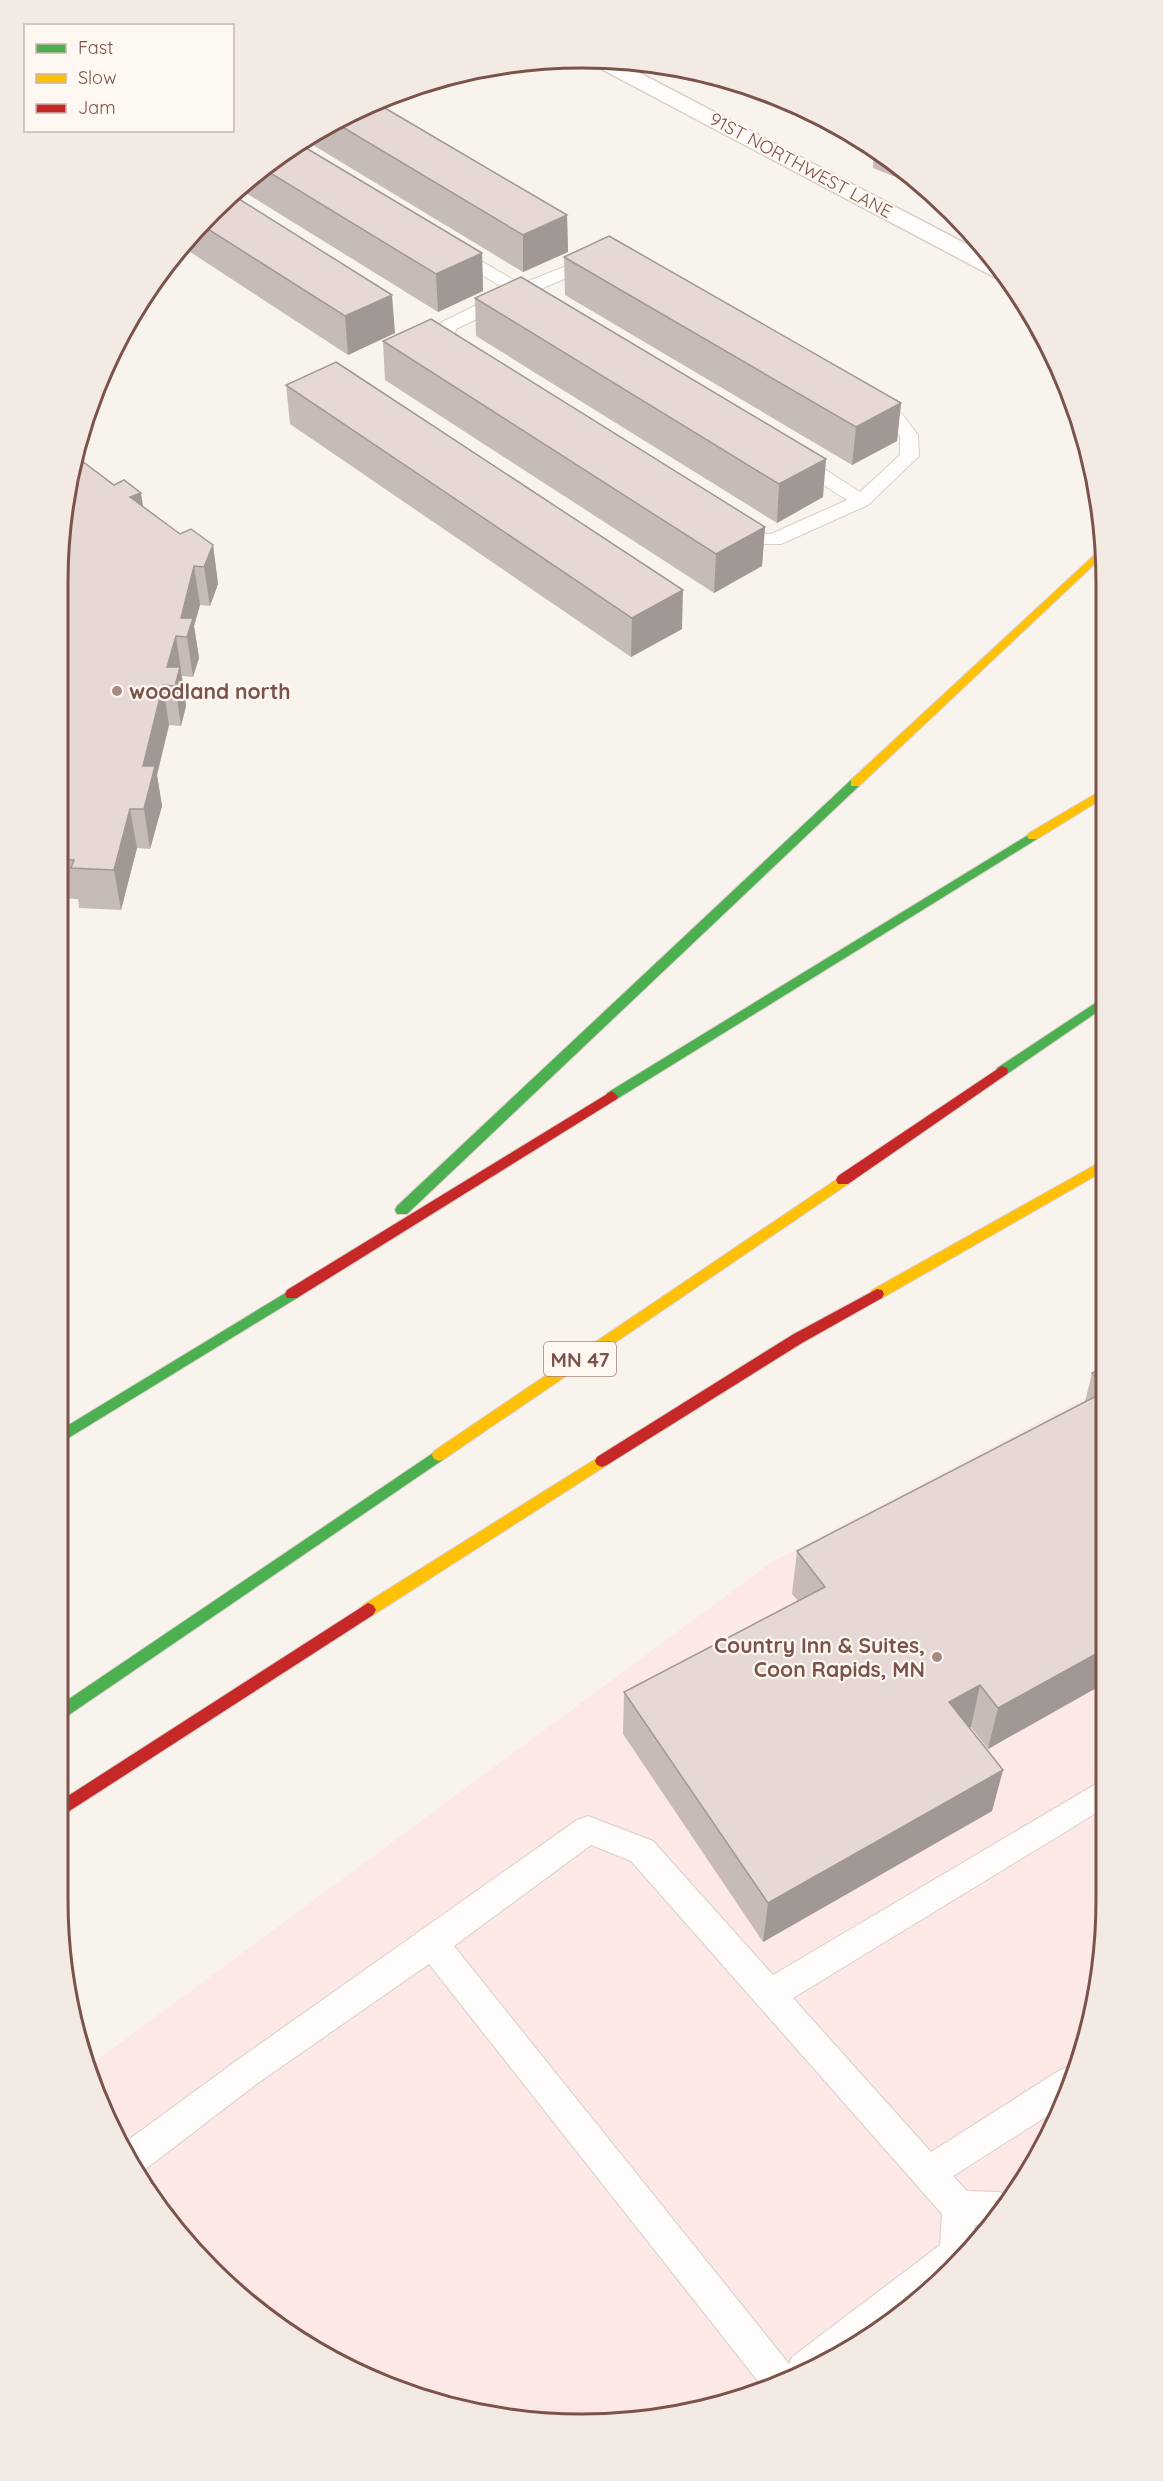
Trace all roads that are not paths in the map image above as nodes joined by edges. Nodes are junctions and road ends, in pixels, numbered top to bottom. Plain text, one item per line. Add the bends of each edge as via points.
1 (617, 69) edge
2 (439, 242) edge
3 (964, 242) edge
4 (520, 291) junction
5 (551, 310) edge
6 (786, 452) edge
7 (861, 501) junction
8 (1095, 558) edge
9 (1096, 798) edge
10 (1096, 1007) edge
11 (1096, 1170) edge
12 (352, 1257) junction
13 (68, 1432) edge
14 (68, 1708) edge
15 (1096, 1797) edge
16 (68, 1805) edge
17 (432, 1943) junction
18 (770, 1994) junction
19 (1058, 2090) edge
20 (136, 2155) edge
21 (928, 2173) junction
22 (959, 2208) junction
23 (991, 2209) edge
24 (956, 2251) edge
25 (947, 2261) edge
26 (831, 2349) edge
27 (776, 2375) edge

1 - 3 street, 91ST NORTHWEST LANE
2 - 4 lane
4 - 5 lane
4 - 7 lane via 599,258 628,262 895,418 909,435 910,456
4 - 7 lane via 448,326 445,340 733,538 774,540
6 - 7 lane
8 - 12 highway
9 - 12 highway
10 - 14 highway, MN 47
11 - 16 highway via 797,1340 520,1512
12 - 13 highway
15 - 18 lane
17 - 18 lane via 588,1830 642,1851
17 - 20 lane
17 - 27 lane
18 - 21 lane
19 - 21 lane
21 - 22 lane
22 - 23 lane
22 - 24 lane
25 - 26 lane

